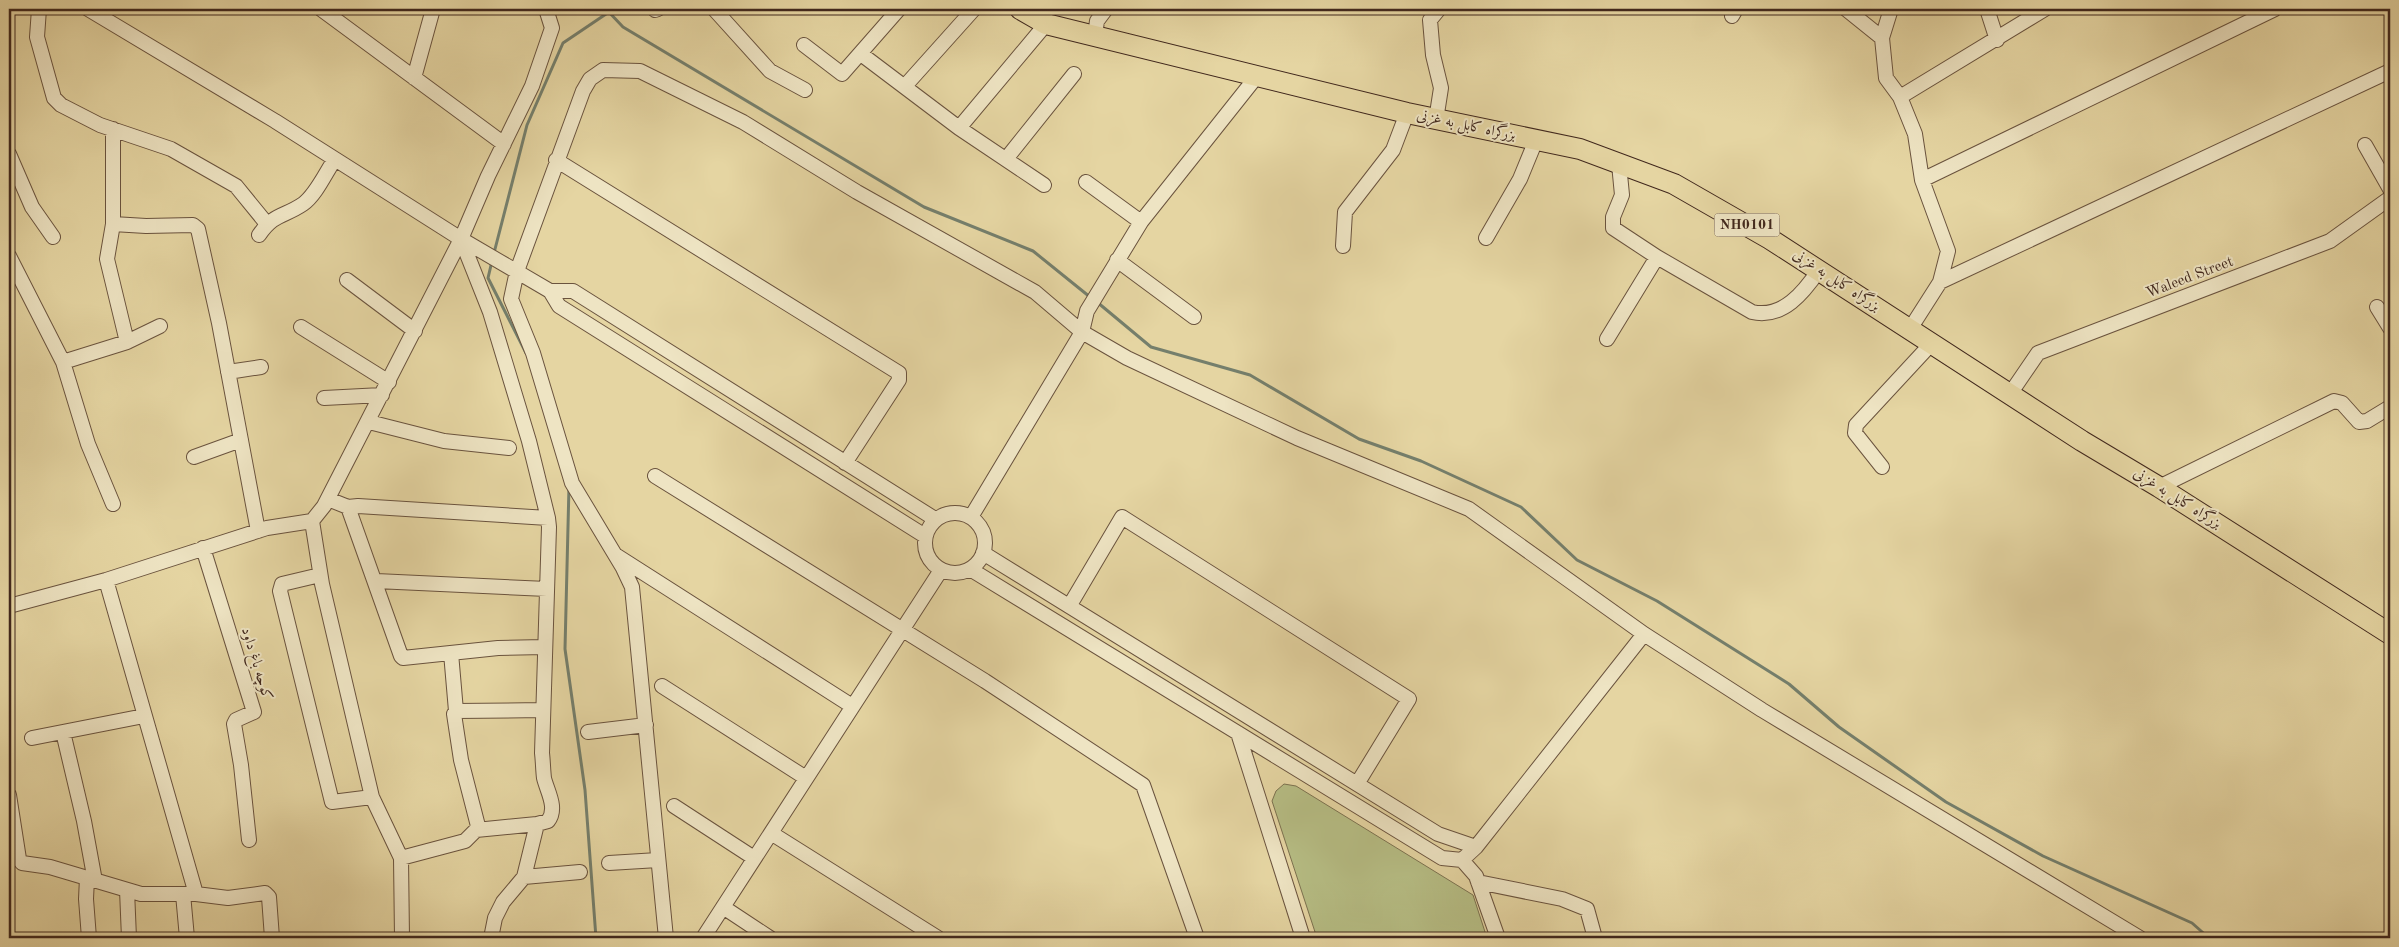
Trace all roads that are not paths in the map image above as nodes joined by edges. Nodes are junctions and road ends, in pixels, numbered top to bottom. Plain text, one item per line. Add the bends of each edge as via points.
1 (39, 9) edge
2 (88, 9) edge
3 (320, 9) edge
4 (341, 9) edge
5 (433, 9) edge
6 (546, 9) edge
7 (714, 9) edge
8 (899, 9) edge
9 (974, 9) edge
10 (1020, 9) edge
11 (1106, 9) edge
12 (1438, 9) edge
13 (1846, 9) edge
14 (1891, 9) edge
15 (1987, 9) edge
16 (2045, 9) edge
17 (2275, 9) edge
18 (338, 23) junction
19 (1046, 24) junction
20 (1094, 35) junction
21 (1882, 38) junction
22 (1997, 40) junction
23 (804, 45) dead end
24 (861, 54) junction
25 (2390, 70) edge
26 (1074, 74) dead end
27 (1257, 76) junction
28 (414, 78) junction
29 (905, 86) junction
30 (805, 90) dead end
31 (1900, 97) junction
32 (1407, 113) junction
33 (1436, 120) junction
34 (958, 128) junction
35 (114, 129) junction
36 (1536, 140) junction
37 (504, 144) junction
38 (2365, 144) dead end
39 (9, 154) edge
40 (335, 159) junction
41 (1006, 159) junction
42 (556, 160) junction
43 (1619, 164) junction
44 (1922, 180) junction
45 (1086, 182) dead end
46 (1044, 185) dead end
47 (2390, 189) edge
48 (2390, 198) edge
49 (1141, 222) junction
50 (113, 224) junction
51 (53, 237) dead end
52 (1486, 238) dead end
53 (461, 239) junction
54 (1343, 246) dead end
55 (9, 256) edge
56 (1657, 257) junction
57 (1115, 264) junction
58 (1819, 270) junction
59 (517, 271) junction
60 (347, 280) dead end
61 (1940, 282) junction
62 (550, 291) junction
63 (2377, 307) dead end
64 (1194, 317) dead end
65 (160, 326) dead end
66 (301, 327) dead end
67 (2390, 328) edge
68 (1910, 329) junction
69 (415, 331) junction
70 (1082, 332) junction
71 (1607, 339) dead end
72 (127, 342) junction
73 (1932, 343) junction
74 (63, 362) junction
75 (261, 367) dead end
76 (228, 372) junction
77 (389, 382) junction
78 (2010, 394) junction
79 (382, 395) junction
80 (324, 398) dead end
81 (2390, 407) edge
82 (369, 422) junction
83 (241, 440) junction
84 (509, 448) dead end
85 (194, 458) dead end
86 (845, 463) junction
87 (1882, 467) dead end
88 (654, 476) dead end
89 (2160, 487) junction
90 (328, 499) junction
91 (113, 504) dead end
92 (348, 507) junction
93 (971, 517) junction
94 (548, 518) junction
95 (935, 519) junction
96 (312, 521) junction
97 (258, 530) junction
98 (925, 536) junction
99 (203, 548) junction
100 (983, 553) junction
101 (615, 555) junction
102 (970, 569) junction
103 (941, 570) junction
104 (320, 575) junction
105 (106, 580) junction
106 (376, 581) junction
107 (547, 589) junction
108 (1070, 605) junction
109 (9, 606) edge
110 (902, 630) junction
111 (1644, 634) junction
112 (2390, 634) edge
113 (544, 647) junction
114 (451, 653) junction
115 (662, 686) dead end
116 (852, 706) junction
117 (543, 710) junction
118 (456, 711) junction
119 (144, 716) junction
120 (646, 725) junction
121 (64, 732) junction
122 (588, 732) dead end
123 (1238, 733) junction
124 (32, 738) dead end
125 (806, 778) junction
126 (1357, 784) junction
127 (9, 795) edge
128 (372, 797) junction
129 (674, 806) dead end
130 (537, 824) junction
131 (476, 830) junction
132 (771, 833) junction
133 (249, 840) dead end
134 (1476, 847) junction
135 (401, 858) junction
136 (754, 858) junction
137 (658, 860) junction
138 (1462, 860) junction
139 (609, 863) dead end
140 (580, 872) dead end
141 (524, 877) junction
142 (91, 879) junction
143 (1478, 882) junction
144 (127, 890) junction
145 (190, 894) junction
146 (723, 907) junction
147 (89, 938) edge
148 (129, 938) edge
149 (187, 938) edge
150 (272, 938) edge
151 (402, 938) edge
152 (491, 938) edge
153 (666, 938) edge
154 (703, 938) edge
155 (770, 938) edge
156 (938, 938) edge
157 (1197, 938) edge
158 (1303, 938) edge
159 (1498, 938) edge
160 (1595, 938) edge
161 (2140, 938) edge

1 - 35 street via 37,38 54,98 61,106
2 - 40 street
3 - 18 street
4 - 18 street
5 - 28 street
6 - 37 street via 552,28 532,86
7 - 30 street via 770,71
8 - 24 street
9 - 29 street
10 - 19 highway, بزرگراه کابل به غزنی / NH0101
11 - 20 street via 1097,21
12 - 33 street via 1430,20 1433,55 1441,88
13 - 21 street
14 - 21 street
15 - 22 street
16 - 22 street
17 - 44 street
18 - 28 street
19 - 20 highway, بزرگراه کابل به غزنی / NH0101
19 - 34 street
20 - 27 highway, بزرگراه کابل به غزنی / NH0101
21 - 31 street via 1886,78
22 - 31 street
23 - 24 street via 842,74
24 - 29 street
25 - 61 street
26 - 41 street
27 - 32 highway, بزرگراه کابل به غزنی / NH0101
27 - 49 street
28 - 37 street
29 - 34 street
31 - 44 street via 1915,134
32 - 33 highway, بزرگراه کابل به غزنی / NH0101
32 - 54 street via 1393,150 1345,212
33 - 36 highway, بزرگراه کابل به غزنی / NH0101
34 - 41 street
35 - 40 street via 171,149 236,186 263,229 279,214 304,203
35 - 50 street
36 - 43 highway, بزرگراه کابل به غزنی / NH0101 via 1580,149
36 - 52 street via 1520,179
37 - 53 street
38 - 47 street
39 - 51 street via 32,207
40 - 53 street
41 - 46 street
42 - 59 street
42 - 70 street via 590,79 603,70 640,71 743,122 857,192 1026,287
42 - 86 street via 899,373 899,380
43 - 56 street via 1622,195 1613,217 1613,228
43 - 58 highway, بزرگراه کابل به غزنی / NH0101 via 1674,184
44 - 61 street via 1948,251
45 - 49 street
48 - 78 street, Waleed Street via 2330,242 2038,353
49 - 57 street
50 - 72 street via 107,259
50 - 76 street via 188,224 198,229
53 - 59 street
53 - 69 street
53 - 94 street via 490,312 529,441
55 - 74 street
56 - 58 street via 1758,314 1784,307 1802,295
56 - 71 street
57 - 64 street
57 - 70 street via 1087,311
58 - 68 highway, بزرگراه کابل به غزنی / NH0101
59 - 62 street
59 - 101 street via 511,299 533,353 572,483
60 - 69 street
61 - 68 street
62 - 86 street via 572,291
62 - 98 street via 559,306
63 - 67 street
65 - 72 street
66 - 77 street
68 - 73 highway, بزرگراه کابل به غزنی / NH0101
69 - 77 street
70 - 93 street
70 - 111 street via 1127,358 1297,438 1469,509
72 - 74 street
73 - 78 highway, بزرگراه کابل به غزنی / NH0101
73 - 87 street via 1856,425 1855,433
74 - 91 street via 88,444
75 - 76 street
76 - 83 street
77 - 79 street
78 - 89 highway, بزرگراه کابل به غزنی / NH0101
79 - 80 street
79 - 82 street
81 - 89 street via 2367,421 2359,422 2334,400
82 - 84 street via 444,441
82 - 90 street
83 - 85 street
83 - 97 street
86 - 95 street
88 - 110 street
89 - 112 highway, بزرگراه کابل به غزنی / NH0101
90 - 92 street
90 - 96 street
92 - 94 street
92 - 106 street
93 - 95 street via 952,512
93 - 100 street via 984,533
94 - 107 street
95 - 98 street
96 - 97 street
96 - 104 street
97 - 99 street
98 - 103 street via 927,555
99 - 105 street
99 - 133 street, کوچه باغ داود via 254,712 234,724 242,765
100 - 102 street
100 - 108 street
101 - 116 street
101 - 120 street via 632,587
102 - 103 street via 950,573
102 - 123 street
103 - 110 street
104 - 128 street
104 - 128 street via 282,584 280,591 332,802
105 - 109 street
105 - 119 street
106 - 107 street
106 - 114 street via 400,656
107 - 113 street
108 - 126 street
108 - 126 street via 1122,517 1410,699
110 - 116 street
110 - 157 street via 985,680 1143,784
111 - 134 street
111 - 161 street via 1762,710
113 - 114 street
113 - 117 street
114 - 118 street
115 - 125 street
116 - 125 street
117 - 118 street
117 - 130 street via 543,762 545,779 551,791 551,817
118 - 131 street via 453,718 478,826
119 - 121 street
119 - 145 street
120 - 122 street
120 - 137 street
121 - 124 street
121 - 142 street via 84,821
123 - 138 street via 1442,858
123 - 158 street
125 - 132 street
126 - 134 street via 1438,834
127 - 142 street via 20,861
128 - 135 street
129 - 136 street
130 - 131 street
130 - 141 street
131 - 135 street via 465,841
132 - 136 street
132 - 156 street
134 - 138 street
135 - 151 street
136 - 146 street
137 - 139 street
137 - 153 street
138 - 143 street
140 - 141 street
141 - 152 street via 503,902 495,918
142 - 144 street
142 - 147 street via 86,899
143 - 159 street
143 - 160 street via 1562,899 1587,909
144 - 145 street via 141,894
144 - 148 street
145 - 149 street
145 - 150 street via 228,898 268,894
146 - 154 street
146 - 155 street

